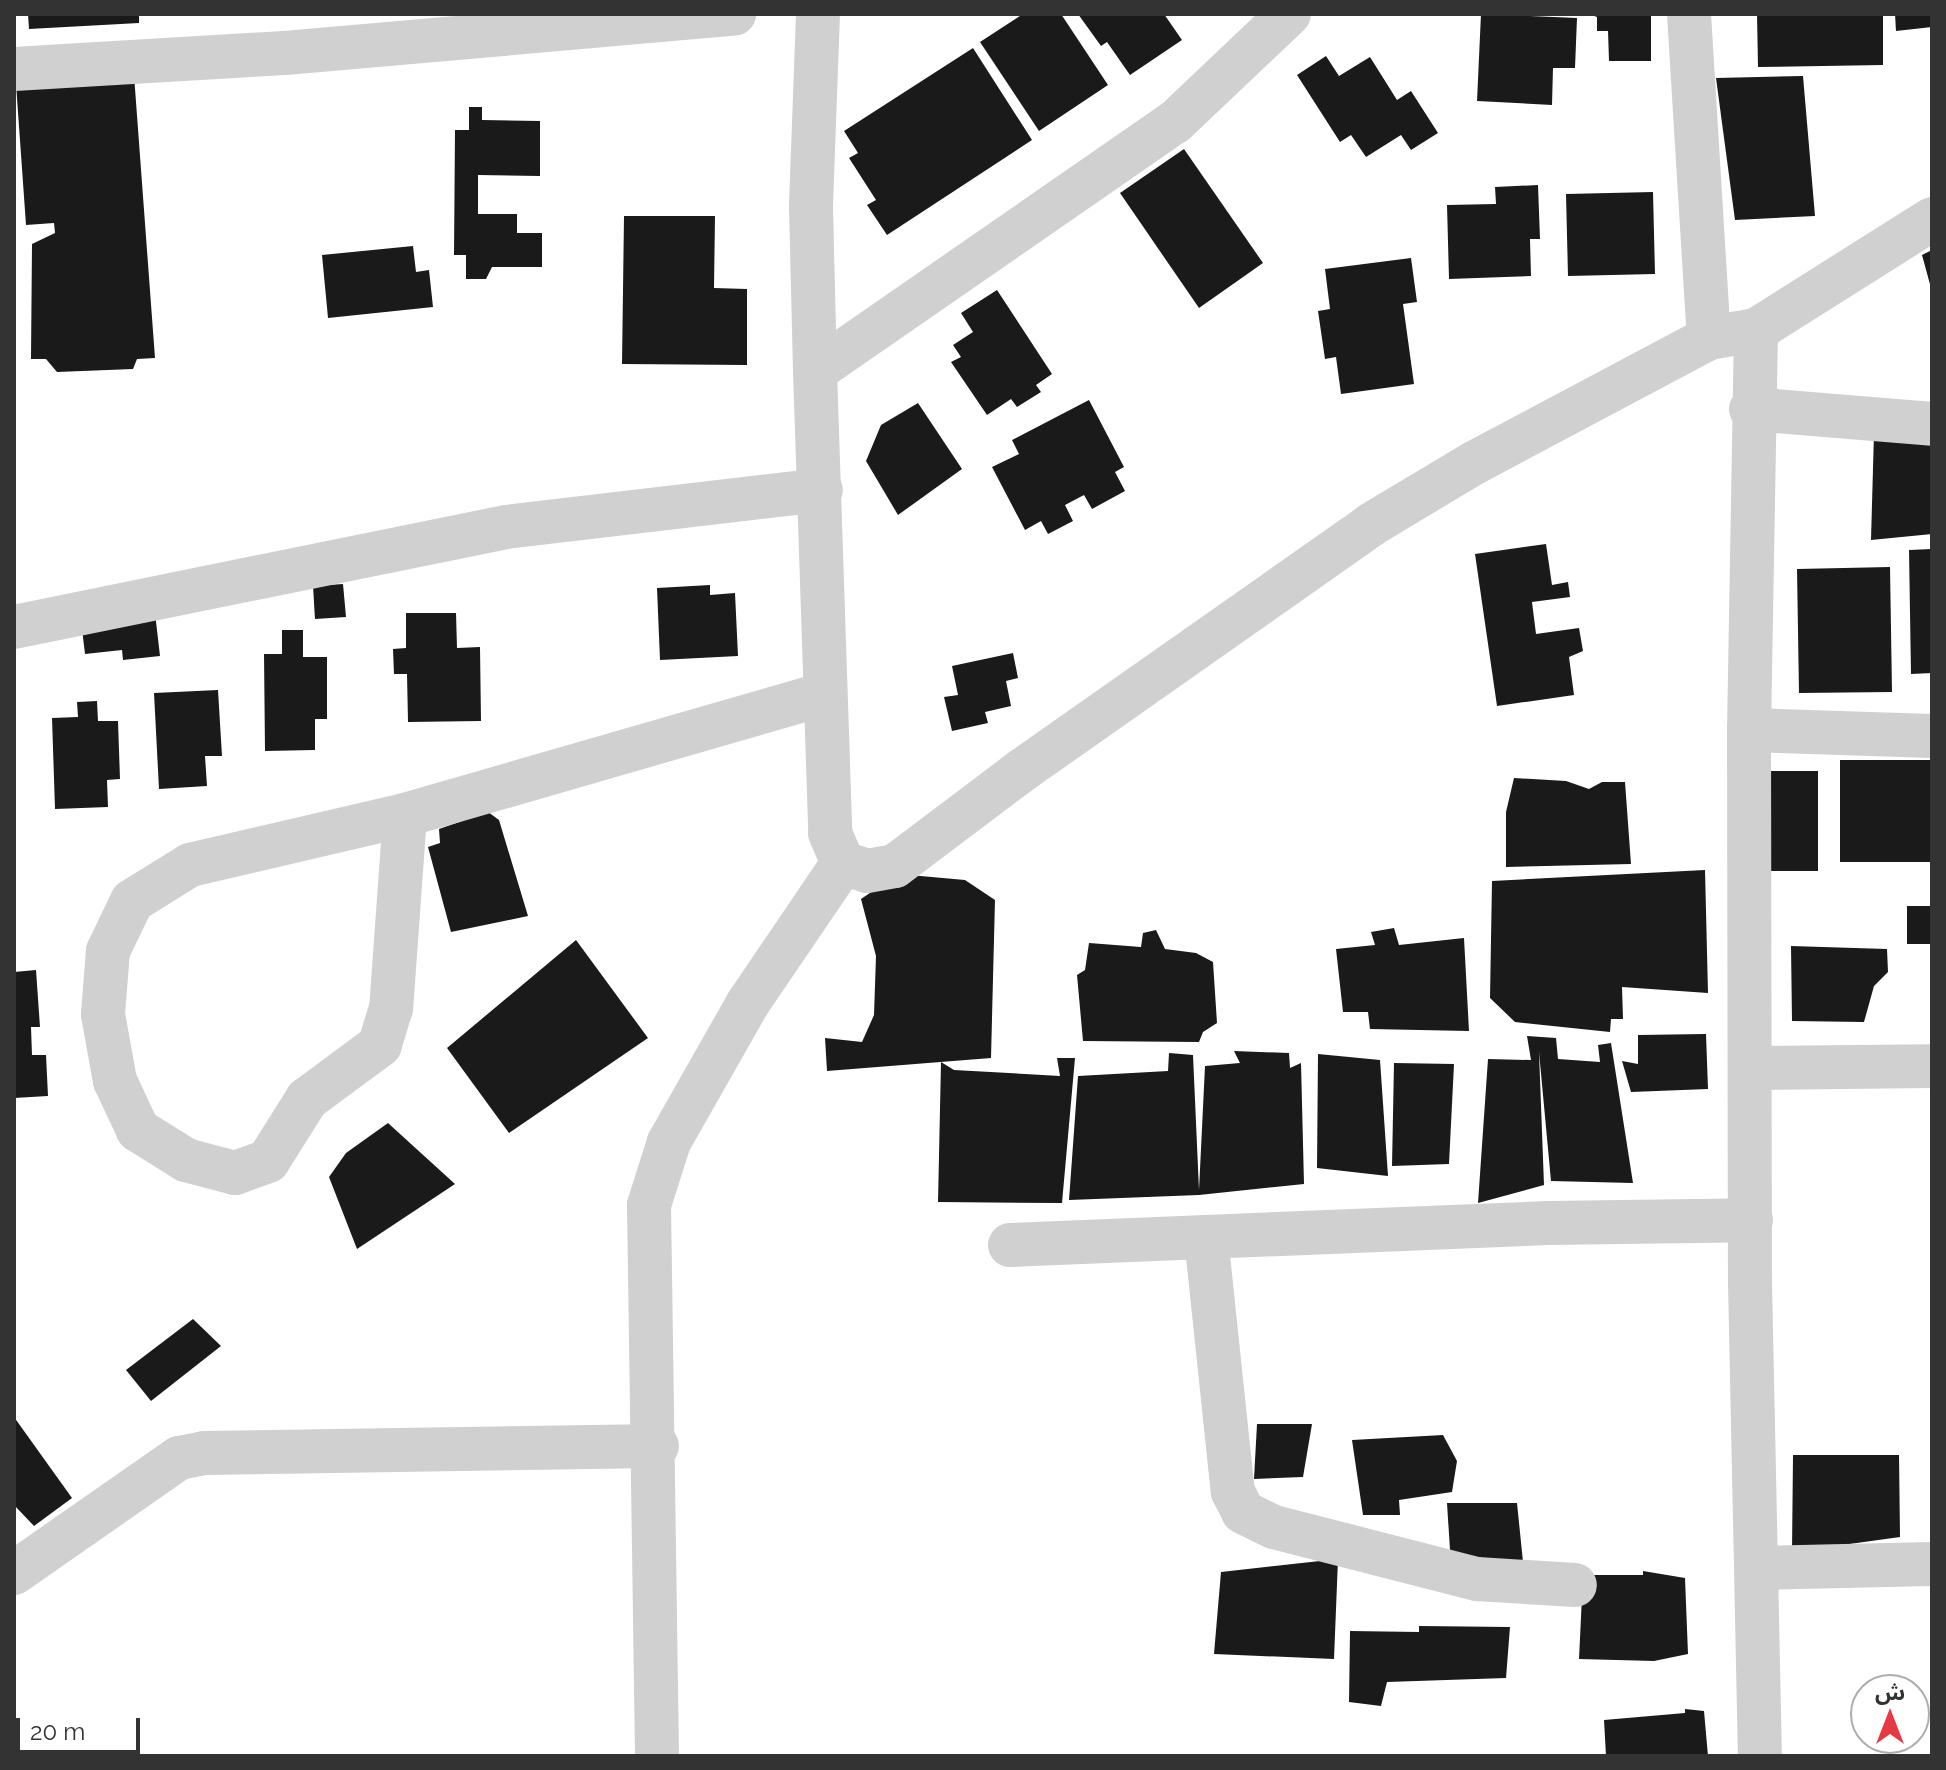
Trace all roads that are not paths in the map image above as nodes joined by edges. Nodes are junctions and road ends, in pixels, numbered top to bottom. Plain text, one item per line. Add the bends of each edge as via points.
1 (734, 14) edge
2 (818, 14) edge
3 (1289, 14) edge
4 (1689, 14) edge
5 (14, 69) edge
6 (1932, 219) edge
7 (1756, 330) junction
8 (1709, 338) junction
9 (815, 371) junction
10 (1751, 409) junction
11 (1932, 424) edge
12 (821, 490) junction
13 (14, 627) edge
14 (825, 694) junction
15 (1749, 730) junction
16 (1932, 736) edge
17 (405, 815) junction
18 (843, 863) junction
19 (1932, 1066) edge
20 (1753, 1068) junction
21 (1751, 1220) junction
22 (1206, 1237) junction
23 (1010, 1245) dead end
24 (657, 1446) junction
25 (1932, 1564) edge
26 (1759, 1568) junction
27 (14, 1573) edge
28 (1575, 1585) dead end
29 (657, 1756) edge
30 (1760, 1756) edge

1 - 5 street
2 - 9 street via 811,207
3 - 9 street via 1175,122
4 - 8 street
6 - 7 street
7 - 8 street
7 - 10 street
8 - 18 street via 1474,463 1372,524 895,866 867,871
9 - 12 street
10 - 11 street
10 - 15 street
12 - 13 street via 506,527
12 - 14 street
14 - 17 street
14 - 18 street via 830,833
15 - 16 street
15 - 20 street
17 - 17 street via 190,865 132,901 108,951 103,1014 115,1081 138,1130 186,1160 235,1173 268,1161 307,1099 380,1045 391,1008
18 - 24 street via 748,1003 669,1142 653,1192 649,1233
19 - 20 street
20 - 21 street
21 - 22 street
21 - 26 street
22 - 23 street
22 - 28 street via 1233,1492 1243,1512 1274,1527 1477,1579
24 - 27 street via 204,1453 179,1458
24 - 29 street
25 - 26 street
26 - 30 street

